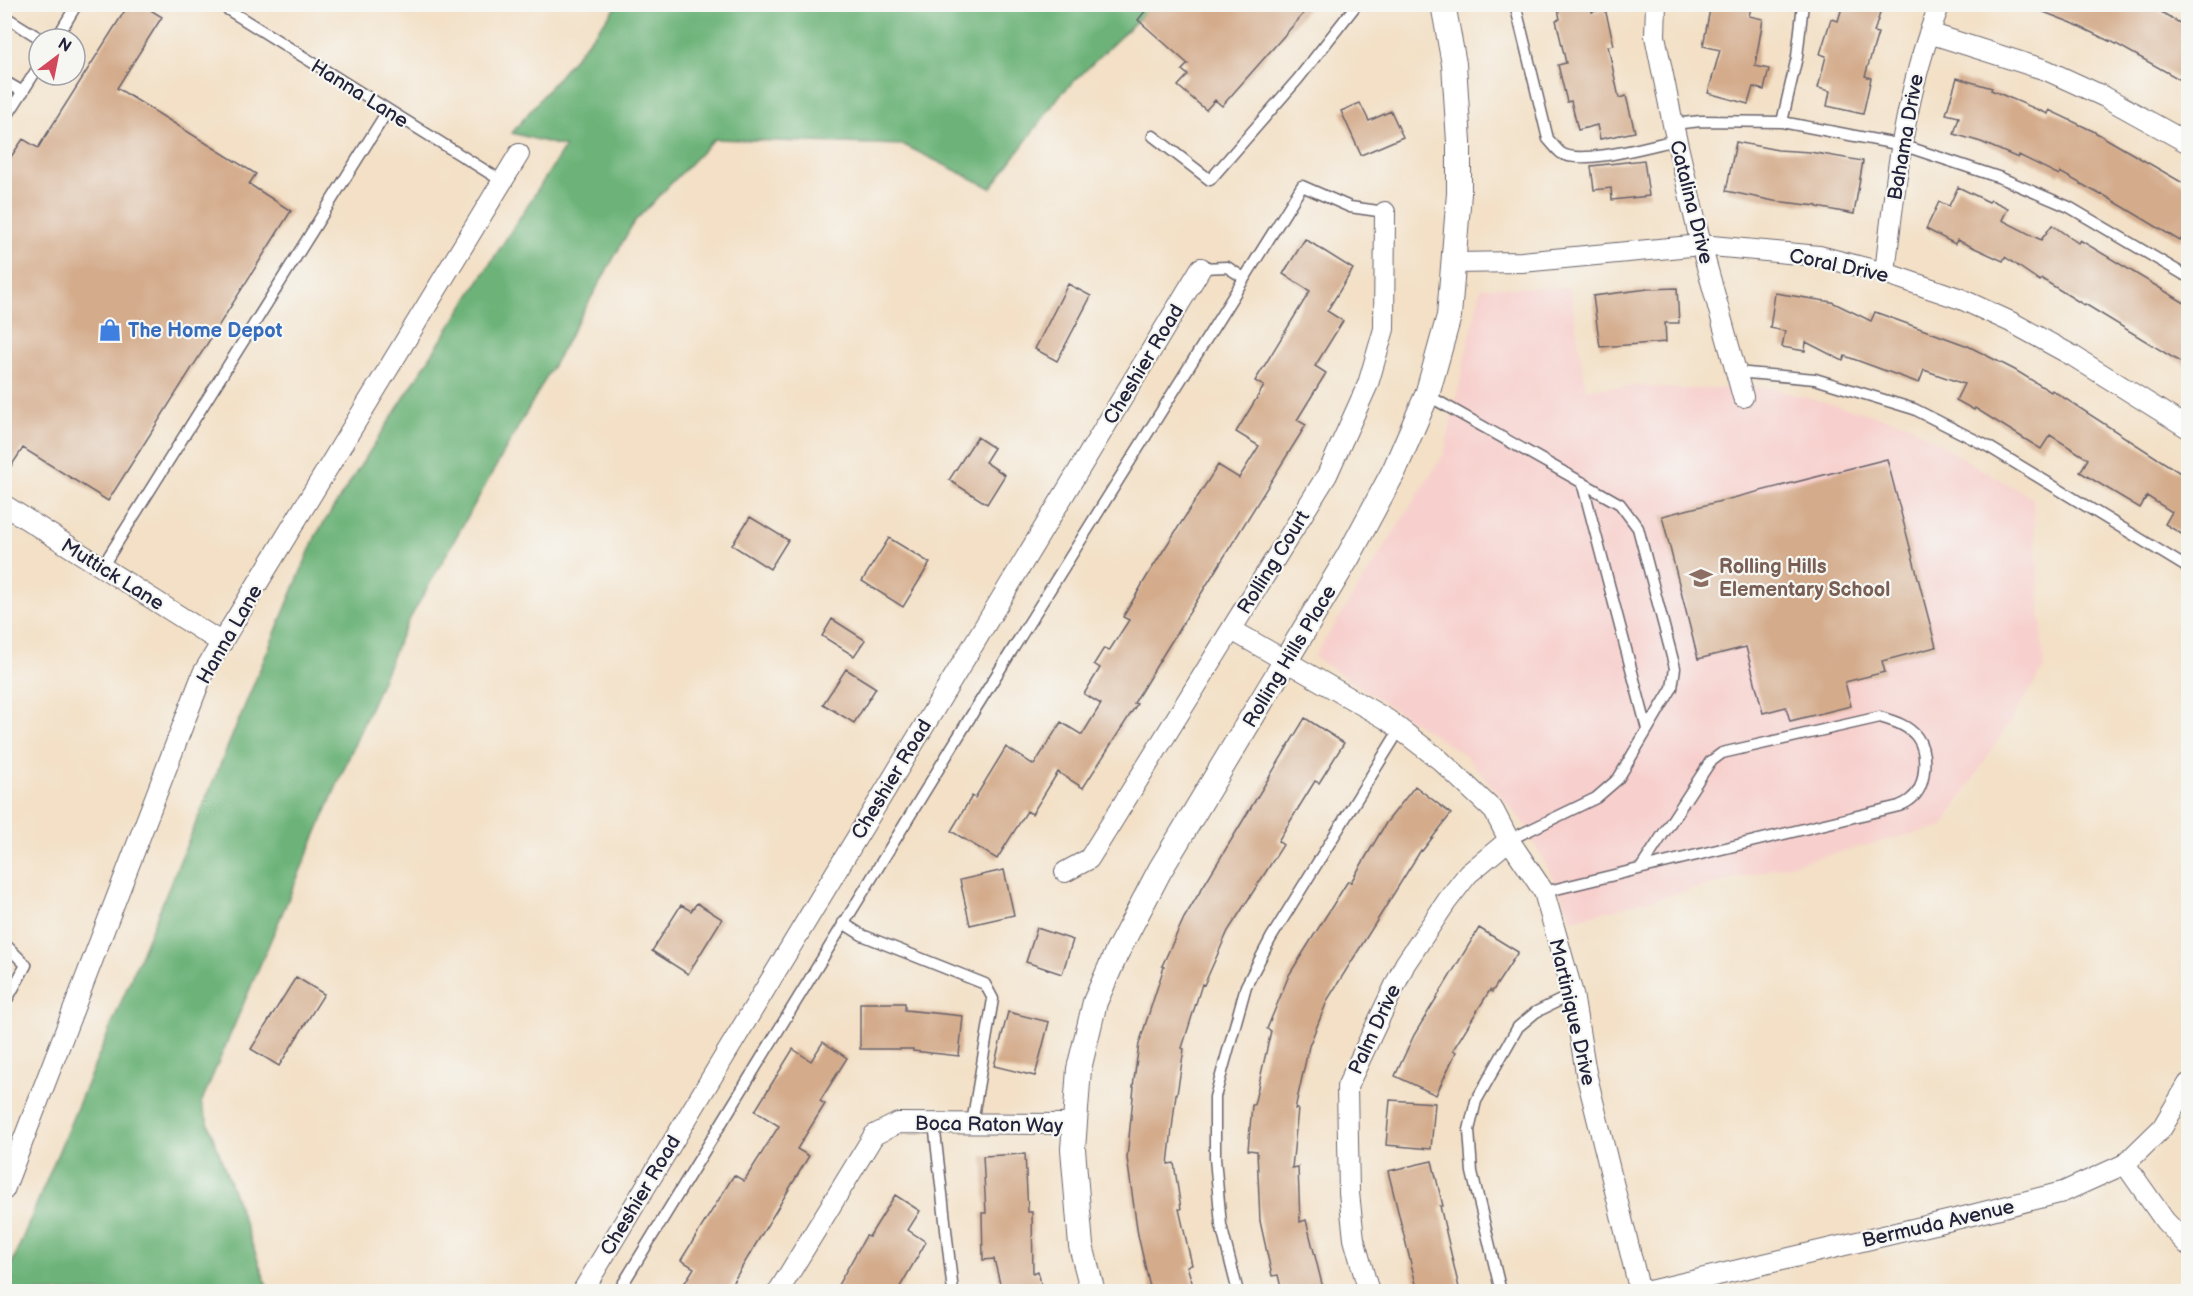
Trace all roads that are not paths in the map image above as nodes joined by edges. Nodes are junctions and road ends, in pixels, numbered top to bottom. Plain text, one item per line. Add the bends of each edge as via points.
1 (78, 4) edge
2 (219, 4) edge
3 (1356, 4) edge
4 (1443, 4) edge
5 (1515, 4) edge
6 (1656, 4) edge
7 (1803, 4) edge
8 (1940, 4) edge
9 (4, 16) edge
10 (64, 27) edge
11 (27, 30) edge
12 (1929, 33) junction
13 (4, 81) edge
14 (27, 85) edge
15 (22, 93) junction
16 (388, 110) junction
17 (4, 121) edge
18 (1782, 122) junction
19 (1675, 132) junction
20 (1153, 136) dead end
21 (2188, 143) edge
22 (1902, 145) junction
23 (519, 154) dead end
24 (502, 181) junction
25 (1385, 212) joint
26 (1701, 245) junction
27 (1452, 264) junction
28 (1201, 268) joint
29 (1885, 273) junction
30 (2188, 277) edge
31 (1244, 278) junction
32 (1736, 372) junction
33 (1426, 395) junction
34 (1743, 397) dead end
35 (2188, 428) edge
36 (1582, 482) junction
37 (4, 505) edge
38 (102, 567) junction
39 (2188, 568) edge
40 (1232, 630) junction
41 (222, 643) junction
42 (1286, 660) junction
43 (1400, 729) junction
44 (1647, 729) junction
45 (1509, 840) junction
46 (1641, 868) junction
47 (1065, 872) dead end
48 (1544, 892) junction
49 (843, 923) junction
50 (4, 943) edge
51 (1573, 994) junction
52 (4, 1005) edge
53 (2188, 1084) edge
54 (934, 1123) junction
55 (972, 1123) junction
56 (1075, 1124) junction
57 (2125, 1164) junction
58 (4, 1190) edge
59 (2188, 1245) edge
60 (582, 1292) edge
61 (618, 1292) edge
62 (778, 1292) edge
63 (953, 1292) edge
64 (1093, 1292) edge
65 (1238, 1292) edge
66 (1369, 1292) edge
67 (1501, 1292) edge
68 (1640, 1292) edge
69 (1645, 1292) edge

1 - 10 lane
2 - 16 lane, Hanna Lane
3 - 20 lane via 1299,79 1210,180
4 - 27 street, Rolling Hills Place via 1458,98 1459,193
5 - 19 lane via 1548,139 1562,153 1575,158 1600,156
6 - 19 street, Catalina Drive via 1655,36
7 - 18 lane via 1797,57
8 - 12 street, Bahama Drive
9 - 11 lane
12 - 21 street via 2046,70
12 - 22 street, Bahama Drive via 1916,73
13 - 15 lane
14 - 15 lane
15 - 17 lane
16 - 24 lane, Hanna Lane
16 - 38 lane
18 - 19 lane via 1701,121
18 - 22 lane
19 - 26 street, Catalina Drive
22 - 29 street, Bahama Drive
22 - 30 lane via 2001,178 2069,207
23 - 24 street, Hanna Lane
24 - 41 street, Hanna Lane
25 - 31 lane via 1350,207 1302,186
25 - 40 street, Rolling Court via 1384,329 1368,384 1327,475
26 - 27 street, Coral Drive via 1522,262
26 - 29 street, Coral Drive via 1819,256
26 - 32 street, Catalina Drive
27 - 33 street, Rolling Hills Place via 1449,316
28 - 31 lane via 1227,267
28 - 60 street, Cheshier Road
29 - 35 street, Coral Drive via 1961,299 2011,322
31 - 49 lane
32 - 34 street, Catalina Drive
32 - 39 lane via 1815,379 1914,409 1989,447
33 - 36 lane
33 - 42 street, Rolling Hills Place via 1394,471
36 - 44 lane
36 - 44 lane via 1620,504 1638,528 1647,560 1675,668 1672,688
37 - 38 street, Muttick Lane
38 - 41 street, Muttick Lane
40 - 42 street, Martinique Drive
40 - 47 street, Rolling Court via 1089,859
41 - 58 street, Hanna Lane via 203,673
42 - 43 street, Martinique Drive
42 - 56 street, Rolling Hills Place via 1160,870 1116,954 1095,1002 1084,1046
43 - 45 street, Martinique Drive via 1494,811
43 - 65 lane via 1270,938 1246,986 1215,1097 1221,1225
44 - 45 lane via 1618,779 1596,798
45 - 48 street, Martinique Drive
45 - 66 street, Palm Drive via 1468,874 1405,964 1347,1087 1354,1239
46 - 46 lane via 1899,806 1913,798 1923,778 1926,757 1917,737 1901,724 1880,717 1722,753 1705,769
46 - 48 lane
48 - 51 street, Martinique Drive
49 - 55 lane via 862,935 985,984 993,999
49 - 61 lane
50 - 52 lane via 26,965
51 - 67 lane via 1536,1012 1518,1027 1476,1101 1469,1130 1472,1172
51 - 68 street, Martinique Drive via 1586,1073
53 - 57 street, Bermuda Avenue via 2163,1128
54 - 55 street, Boca Raton Way
54 - 62 street, Boca Raton Way via 898,1123 874,1135
54 - 63 lane
55 - 56 street, Boca Raton Way
56 - 64 street, Rolling Hills Place via 1073,1149 1081,1246
57 - 59 street via 2165,1221
57 - 69 street, Bermuda Avenue via 2039,1199

